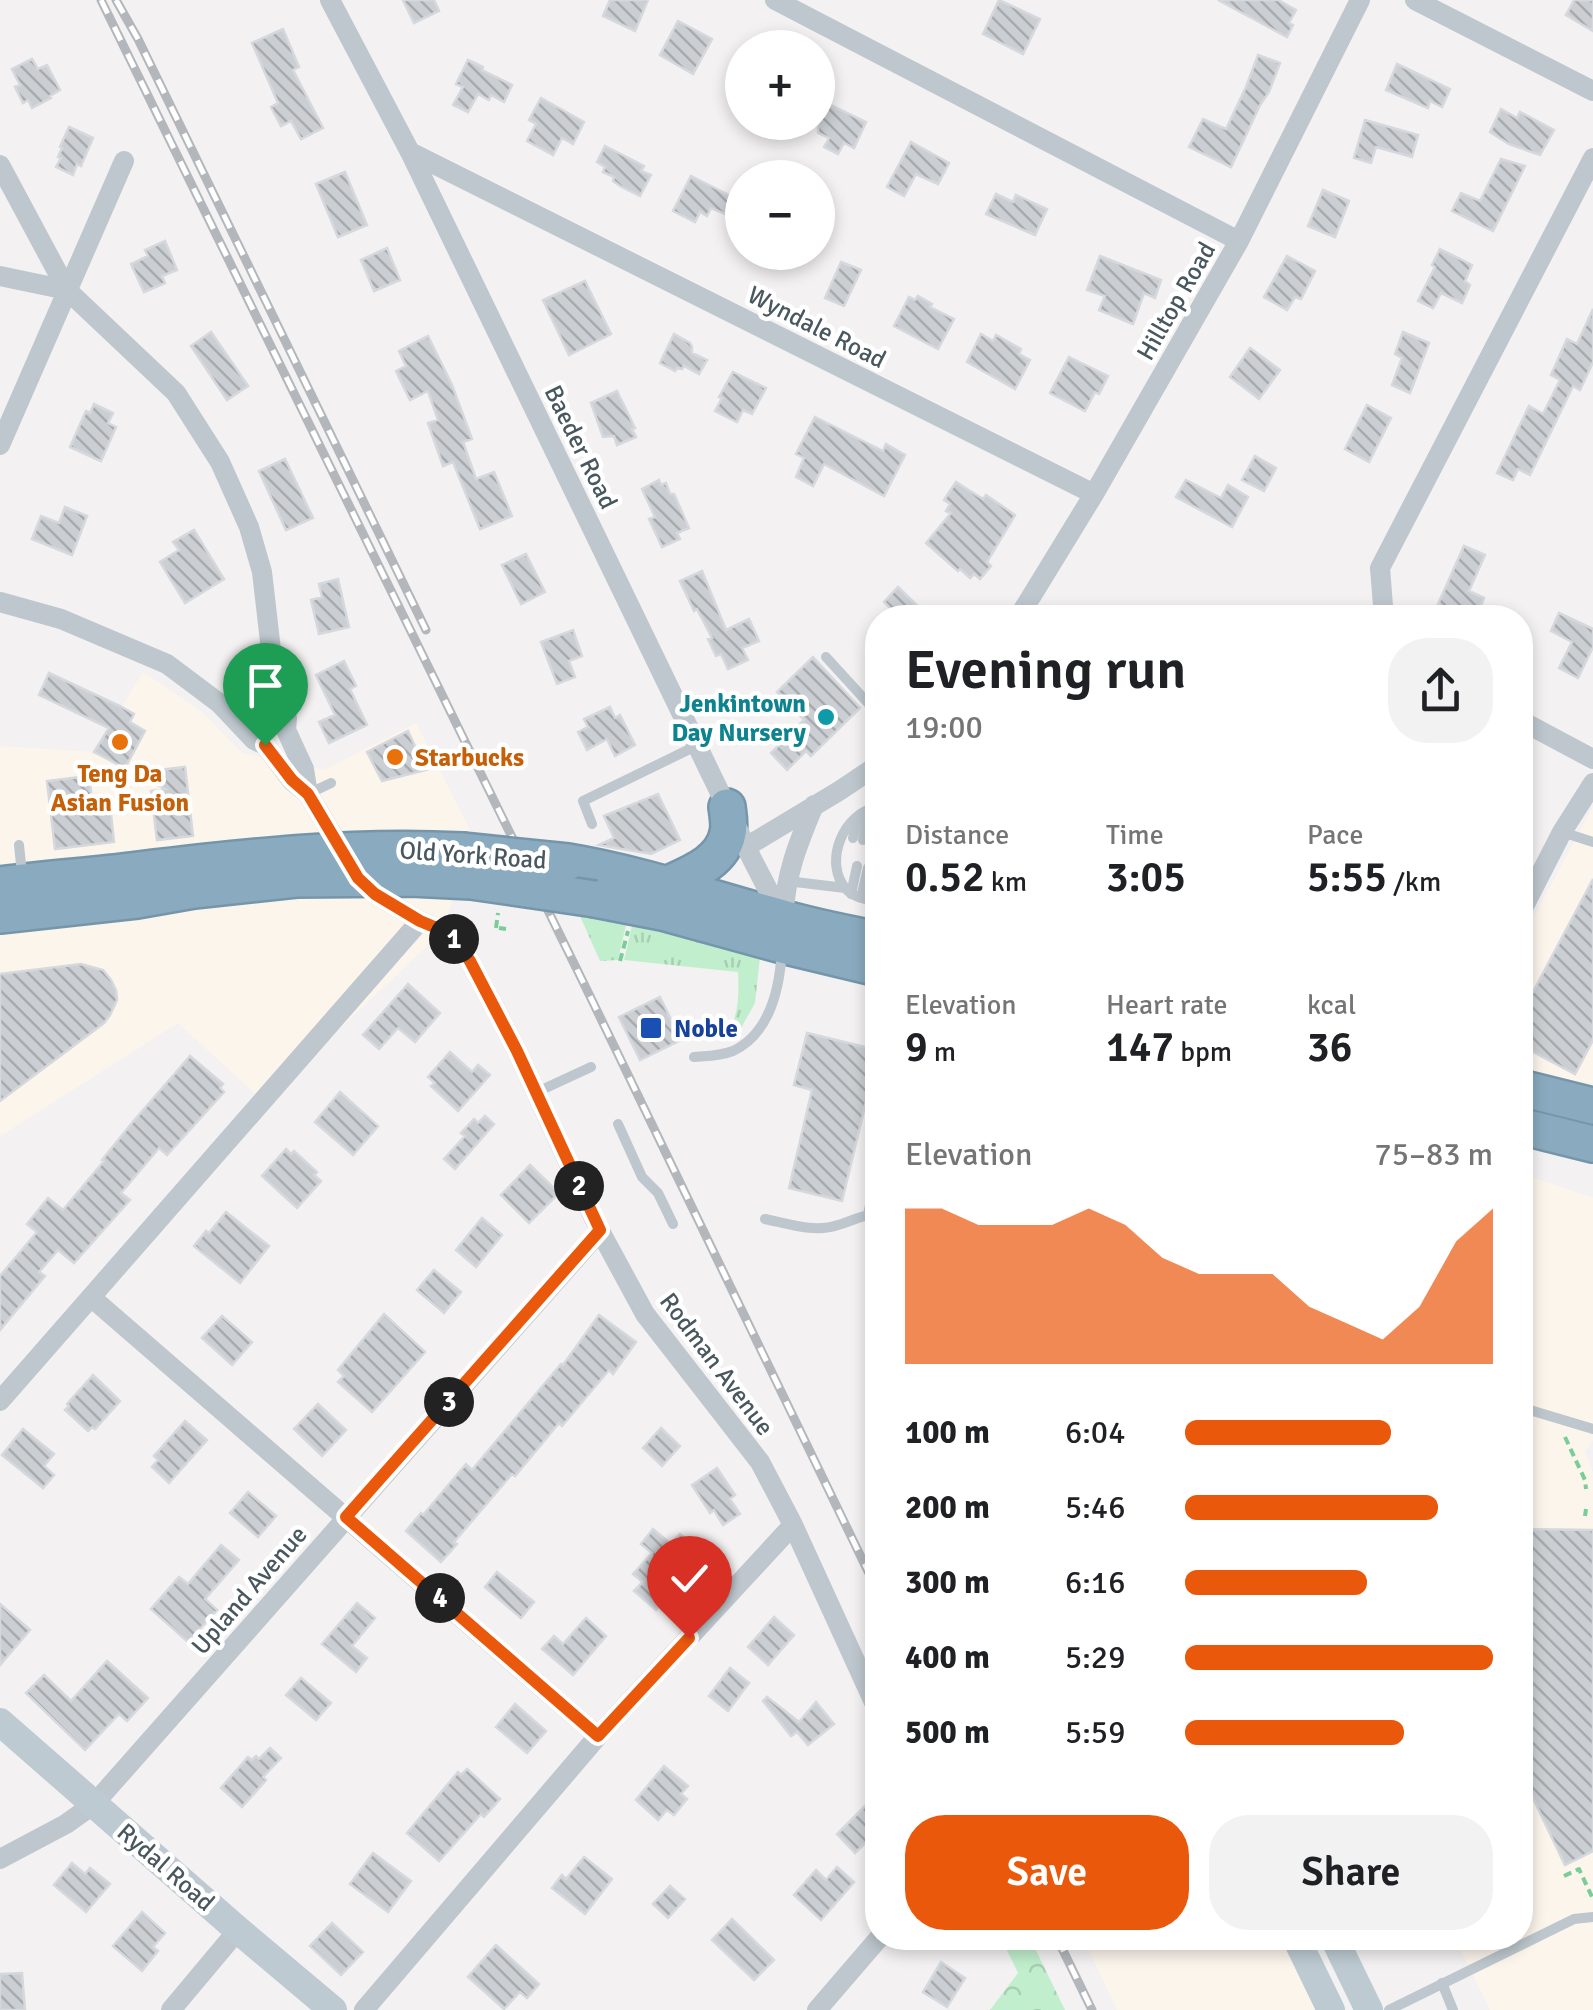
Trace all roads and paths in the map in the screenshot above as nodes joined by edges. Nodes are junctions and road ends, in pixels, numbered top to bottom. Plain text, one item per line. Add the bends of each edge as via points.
1 (330, 0) edge
2 (775, 0) edge
3 (1360, 0) edge
4 (1415, 0) edge
5 (1593, 91) edge
6 (410, 152) junction
7 (1593, 158) edge
8 (124, 160) dead end
9 (0, 164) edge
10 (1239, 241) junction
11 (0, 276) edge
12 (66, 290) junction
13 (0, 445) edge
14 (1094, 494) junction
15 (0, 602) edge
16 (1026, 605) edge
17 (1383, 605) edge
18 (826, 657) dead end
19 (865, 700) edge
20 (260, 718) junction
21 (1533, 727) edge
22 (697, 745) junction
23 (1593, 758) edge
24 (865, 775) edge
25 (332, 783) dead end
26 (1593, 783) edge
27 (308, 794) junction
28 (814, 805) junction
29 (727, 807) junction
30 (865, 812) edge
31 (858, 815) junction
32 (592, 824) dead end
33 (1562, 832) junction
34 (865, 834) edge
35 (865, 838) edge
36 (863, 840) junction
37 (1593, 842) edge
38 (20, 846) dead end
39 (746, 847) junction
40 (350, 864) junction
41 (467, 866) junction
42 (786, 881) junction
43 (12, 883) edge
44 (595, 883) junction
45 (666, 885) junction
46 (1533, 889) edge
47 (850, 891) junction
48 (865, 897) edge
49 (0, 915) edge
50 (420, 921) junction
51 (630, 922) dead end
52 (782, 932) junction
53 (865, 939) edge
54 (620, 961) dead end
55 (865, 963) edge
56 (694, 1057) dead end
57 (590, 1066) dead end
58 (1533, 1091) edge
59 (536, 1092) junction
60 (1593, 1106) edge
61 (618, 1124) dead end
62 (1533, 1129) edge
63 (1593, 1144) edge
64 (865, 1217) edge
65 (765, 1219) dead end
66 (674, 1224) dead end
67 (600, 1230) junction
68 (92, 1298) junction
69 (0, 1400) edge
70 (1533, 1411) edge
71 (1593, 1430) edge
72 (1564, 1438) dead end
73 (1586, 1489) dead end
74 (1586, 1509) dead end
75 (1585, 1516) dead end
76 (346, 1517) junction
77 (793, 1525) junction
78 (865, 1683) edge
79 (0, 1722) edge
80 (598, 1736) junction
81 (94, 1804) junction
82 (0, 1859) edge
83 (1564, 1876) dead end
84 (1593, 1899) edge
85 (1593, 1917) edge
86 (238, 1930) junction
87 (1533, 1939) edge
88 (868, 1950) edge
89 (1302, 1950) edge
90 (1340, 1950) edge
91 (1511, 1950) edge
92 (1442, 1984) junction
93 (172, 2010) edge
94 (333, 2010) edge
95 (364, 2010) edge
96 (816, 2010) edge
97 (1331, 2010) edge
98 (1370, 2010) edge
99 (1389, 2010) edge
100 (1453, 2010) edge

1 - 6 street, Baeder Road
2 - 10 street
3 - 10 street, Hilltop Road
4 - 5 street
6 - 14 street, Wyndale Road
6 - 22 street, Baeder Road
7 - 17 street via 1380,568
8 - 12 street
9 - 12 street
10 - 14 street, Hilltop Road
11 - 12 street
12 - 13 street
12 - 20 street via 176,393 220,462 262,572 272,659
14 - 16 street, Hilltop Road
15 - 20 street via 146,653 167,664 183,685
18 - 19 lane
20 - 27 street via 304,769
20 - 27 street via 279,740 265,745
21 - 23 street
22 - 29 street, Baeder Road
22 - 32 lane via 583,801
24 - 28 street
25 - 27 lane
26 - 33 street
27 - 40 street
28 - 39 street
28 - 42 street
29 - 39 street, Baeder Road
29 - 45 highway via 720,852
30 - 31 lane
31 - 36 lane
31 - 47 lane via 842,832 837,856 839,876
33 - 37 lane
33 - 46 street
34 - 36 lane
35 - 36 lane
38 - 43 lane
39 - 52 street, Baeder Road
40 - 41 highway, Old York Road
40 - 41 highway, Old York Road via 420,842
40 - 43 highway, Old York Road via 133,864
40 - 49 highway, Old York Road via 296,879
40 - 50 street, Rodman Avenue via 375,894
41 - 44 highway, Old York Road, bridge
42 - 47 lane
42 - 52 street
44 - 45 highway, Old York Road
44 - 52 highway, Old York Road via 662,912
45 - 52 highway, Old York Road
47 - 47 lane via 857,866
47 - 48 lane
50 - 59 street, Rodman Avenue via 451,934 470,961
50 - 68 street
51 - 54 path
52 - 53 highway, Old York Road
52 - 55 highway, Old York Road
52 - 56 lane via 776,993 760,1029 734,1050
57 - 59 lane
58 - 60 highway
59 - 67 street, Rodman Avenue
61 - 66 lane
62 - 63 highway
64 - 65 lane via 811,1228
67 - 76 street, Upland Avenue
67 - 77 street, Rodman Avenue via 645,1314 760,1462
68 - 69 street
68 - 76 street
70 - 71 lane
72 - 73 path
74 - 75 path
76 - 80 street
76 - 81 street, Upland Avenue
77 - 78 street, Rodman Avenue
77 - 80 street
79 - 81 street, Rydal Road
80 - 95 street
81 - 82 street, Upland Avenue
81 - 86 street, Rydal Road
83 - 84 path via 1578,1869
85 - 87 lane
86 - 93 street
86 - 94 street, Rydal Road
88 - 96 street
89 - 97 street
90 - 98 street
91 - 92 lane
92 - 99 lane
92 - 100 lane

